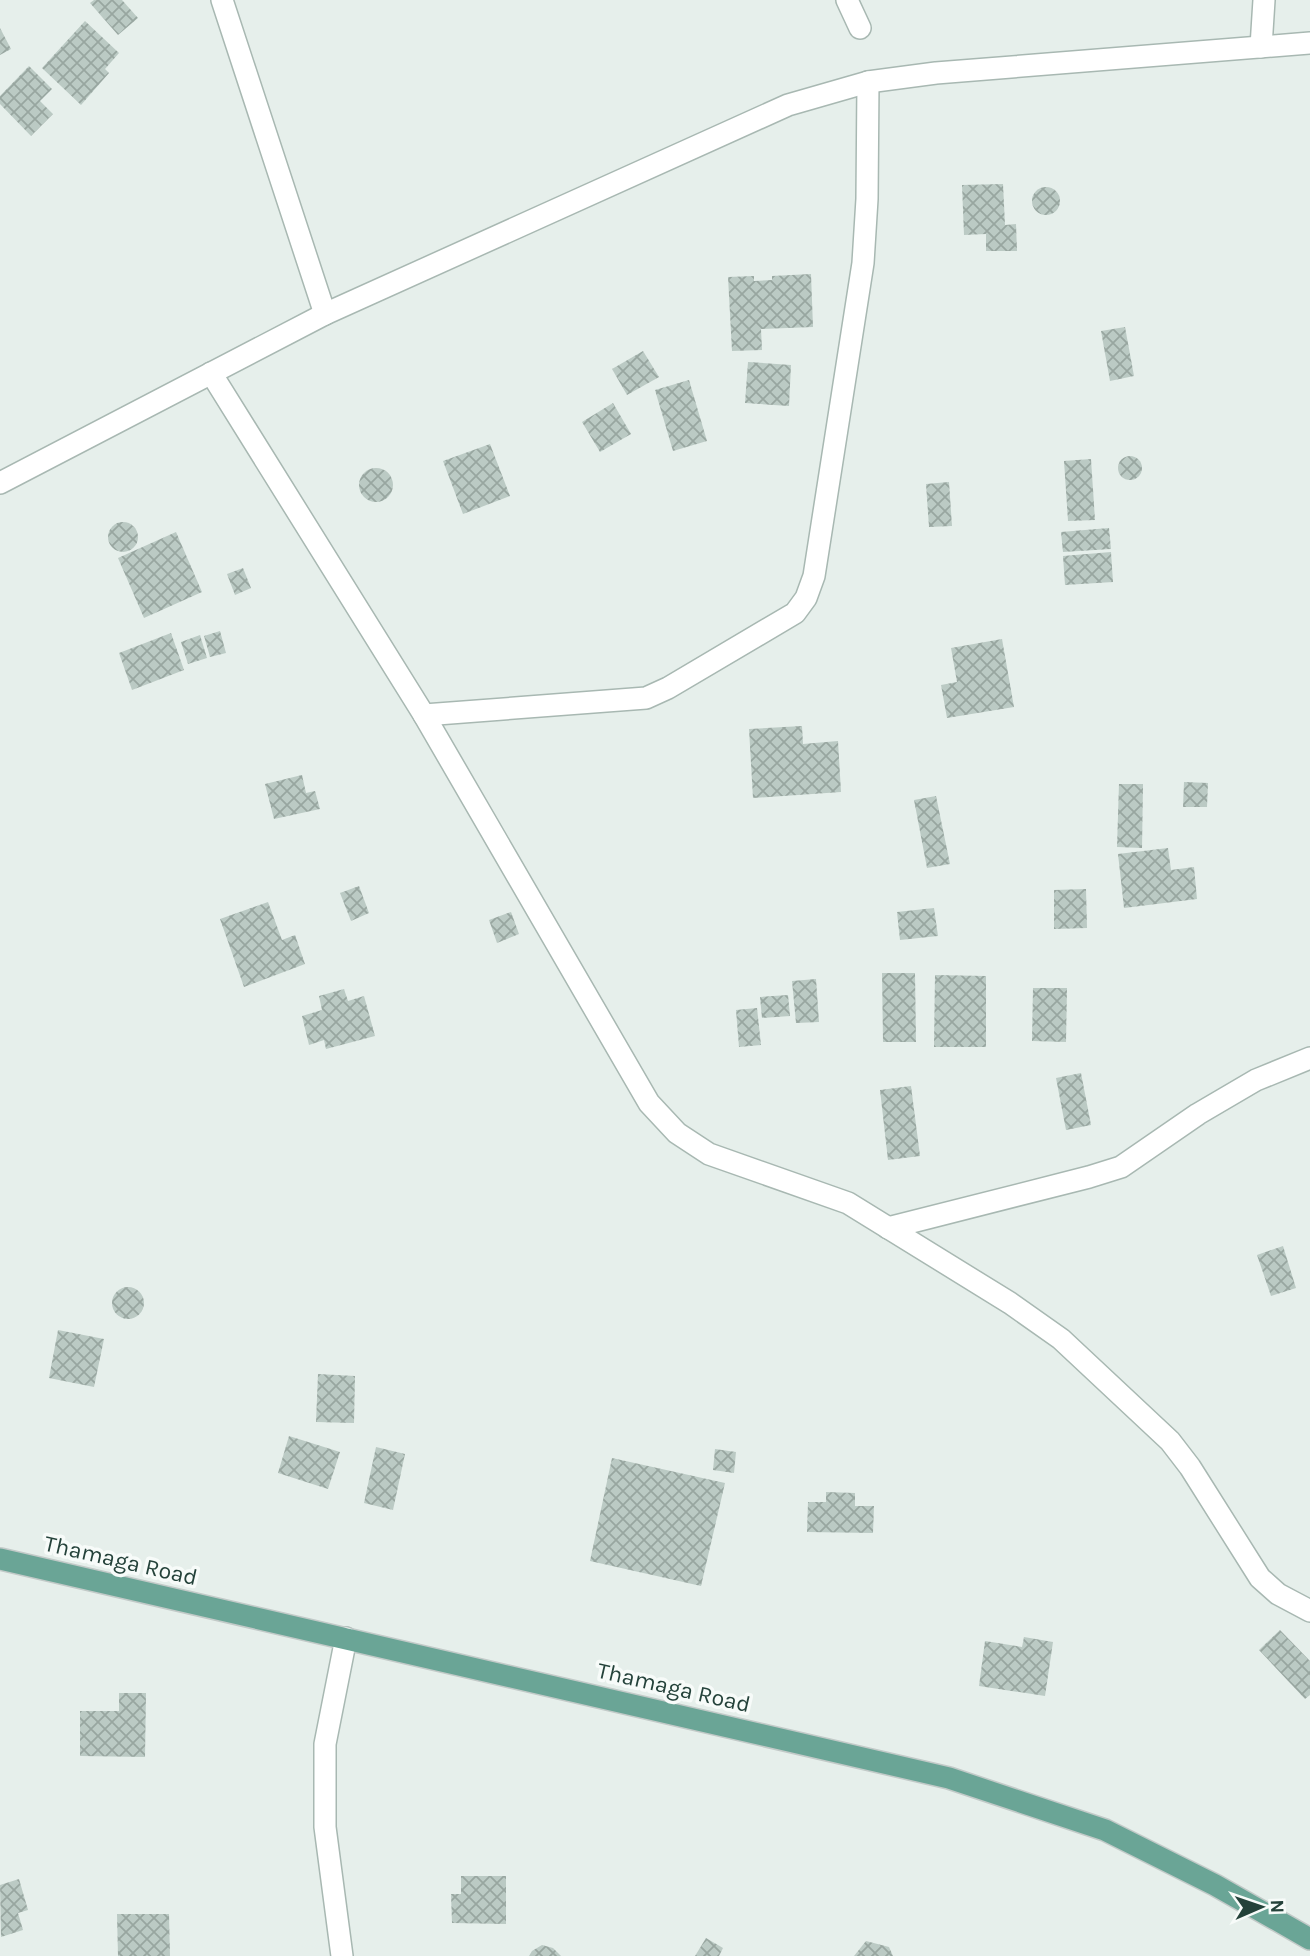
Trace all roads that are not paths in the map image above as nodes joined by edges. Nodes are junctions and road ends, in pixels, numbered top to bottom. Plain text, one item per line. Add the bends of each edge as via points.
1 (222, 0) edge
2 (847, 0) edge
3 (1264, 0) edge
4 (860, 28) dead end
5 (1310, 43) edge
6 (1261, 47) junction
7 (868, 82) junction
8 (325, 314) junction
9 (211, 373) junction
10 (0, 483) edge
11 (424, 715) junction
12 (1310, 1059) edge
13 (888, 1228) junction
14 (0, 1559) edge
15 (1310, 1611) edge
16 (346, 1638) junction
17 (1310, 1939) edge
18 (342, 1956) edge

1 - 8 street
2 - 4 street
3 - 6 street
5 - 6 street
6 - 7 street
7 - 8 street via 788,105
7 - 11 street via 863,263 814,576 806,598 795,613 646,698
8 - 9 street
9 - 10 street
9 - 11 street
11 - 13 street via 649,1103 677,1133 709,1154 848,1203
12 - 13 street via 1256,1080 1121,1167
13 - 15 street via 1061,1339 1170,1441 1260,1578
14 - 16 main road, Thamaga Road
16 - 17 main road, Thamaga Road via 949,1778 1105,1830
16 - 18 street via 325,1744 325,1827

